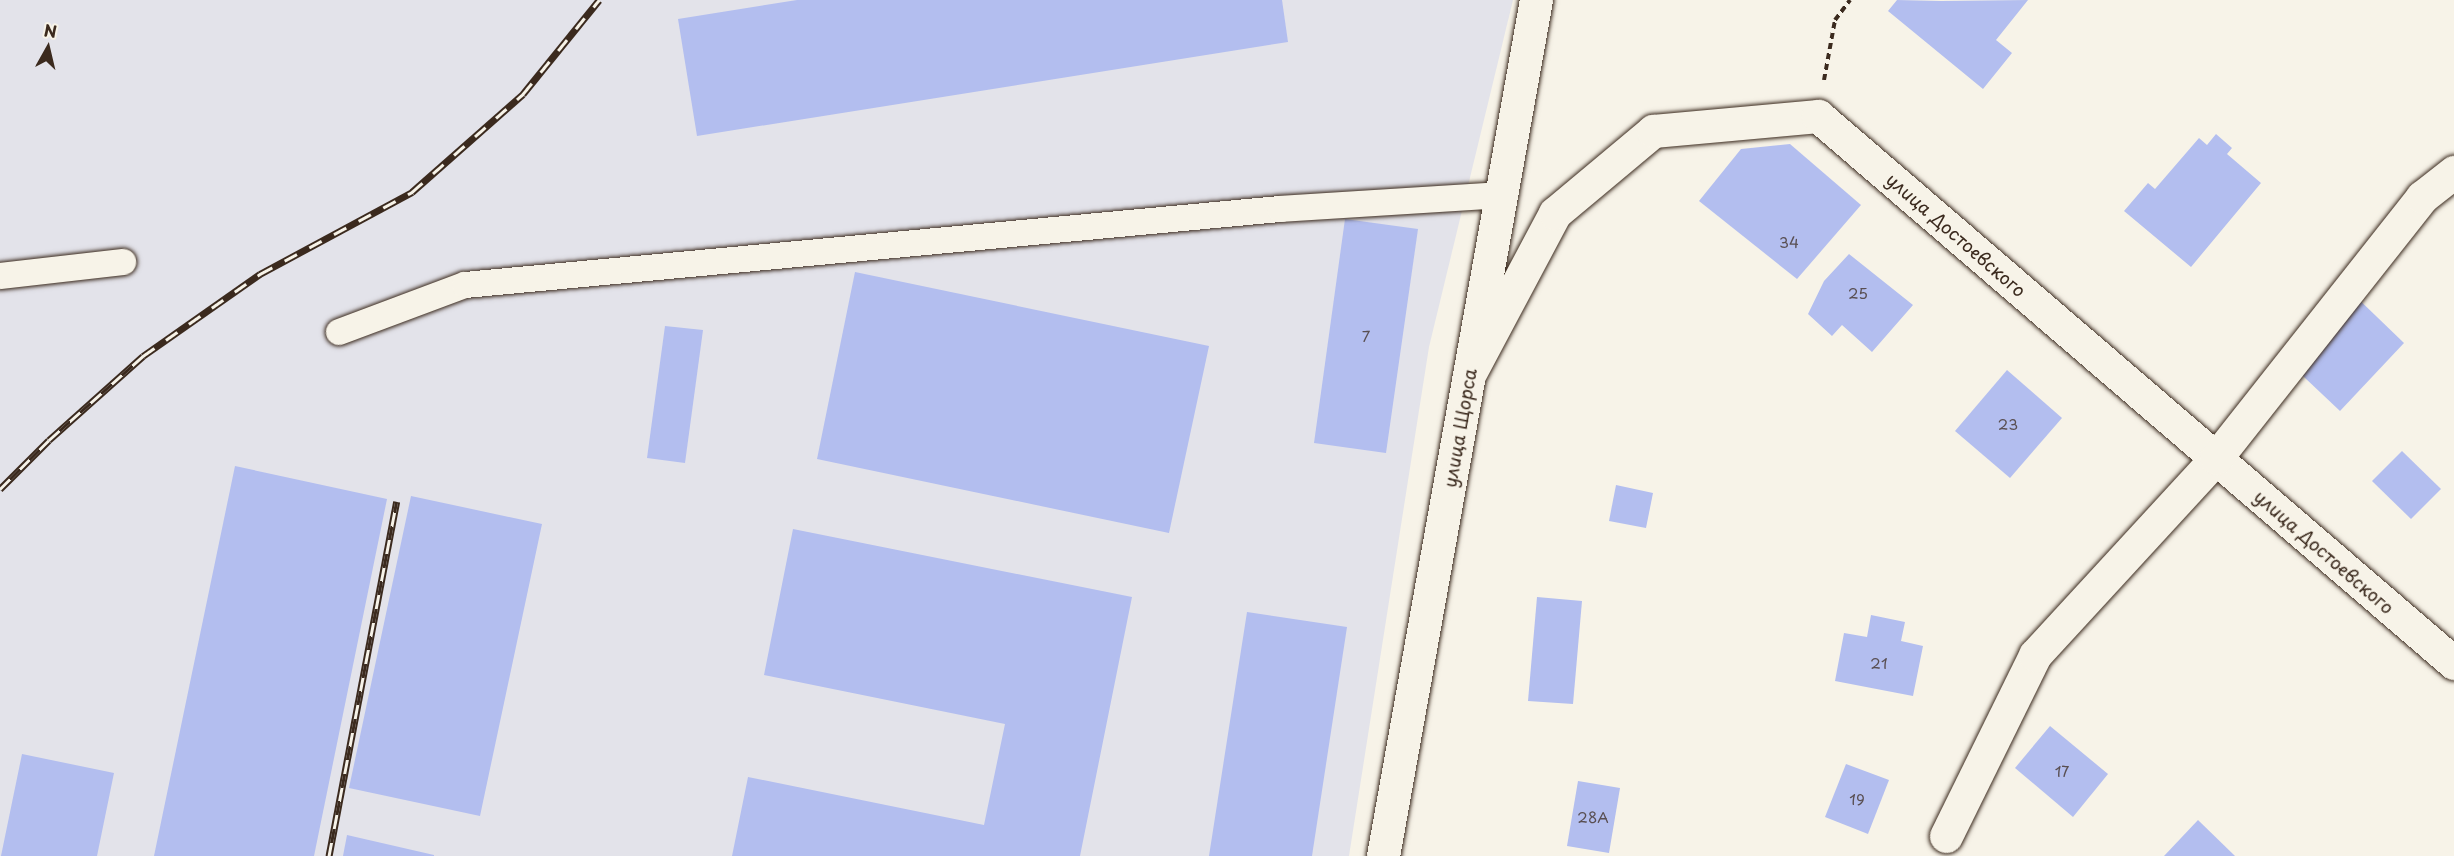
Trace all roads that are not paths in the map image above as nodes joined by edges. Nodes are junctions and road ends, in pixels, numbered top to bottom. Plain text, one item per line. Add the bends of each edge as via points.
1 (1536, 0) edge
2 (2454, 172) edge
3 (1502, 195) junction
4 (123, 262) dead end
5 (0, 276) edge
6 (339, 332) dead end
7 (1470, 373) junction
8 (2216, 458) junction
9 (2454, 663) edge
10 (1946, 836) dead end
11 (1383, 856) edge

1 - 3 street, улица Щорса
2 - 8 street via 2422,197
3 - 6 lane via 1280,209 465,285
3 - 7 street, улица Щорса
4 - 5 lane
7 - 8 street, улица Достоевского via 1555,213 1653,130 1818,116
7 - 11 street, улица Щорса
8 - 9 street, улица Достоевского
8 - 10 street via 2035,655

